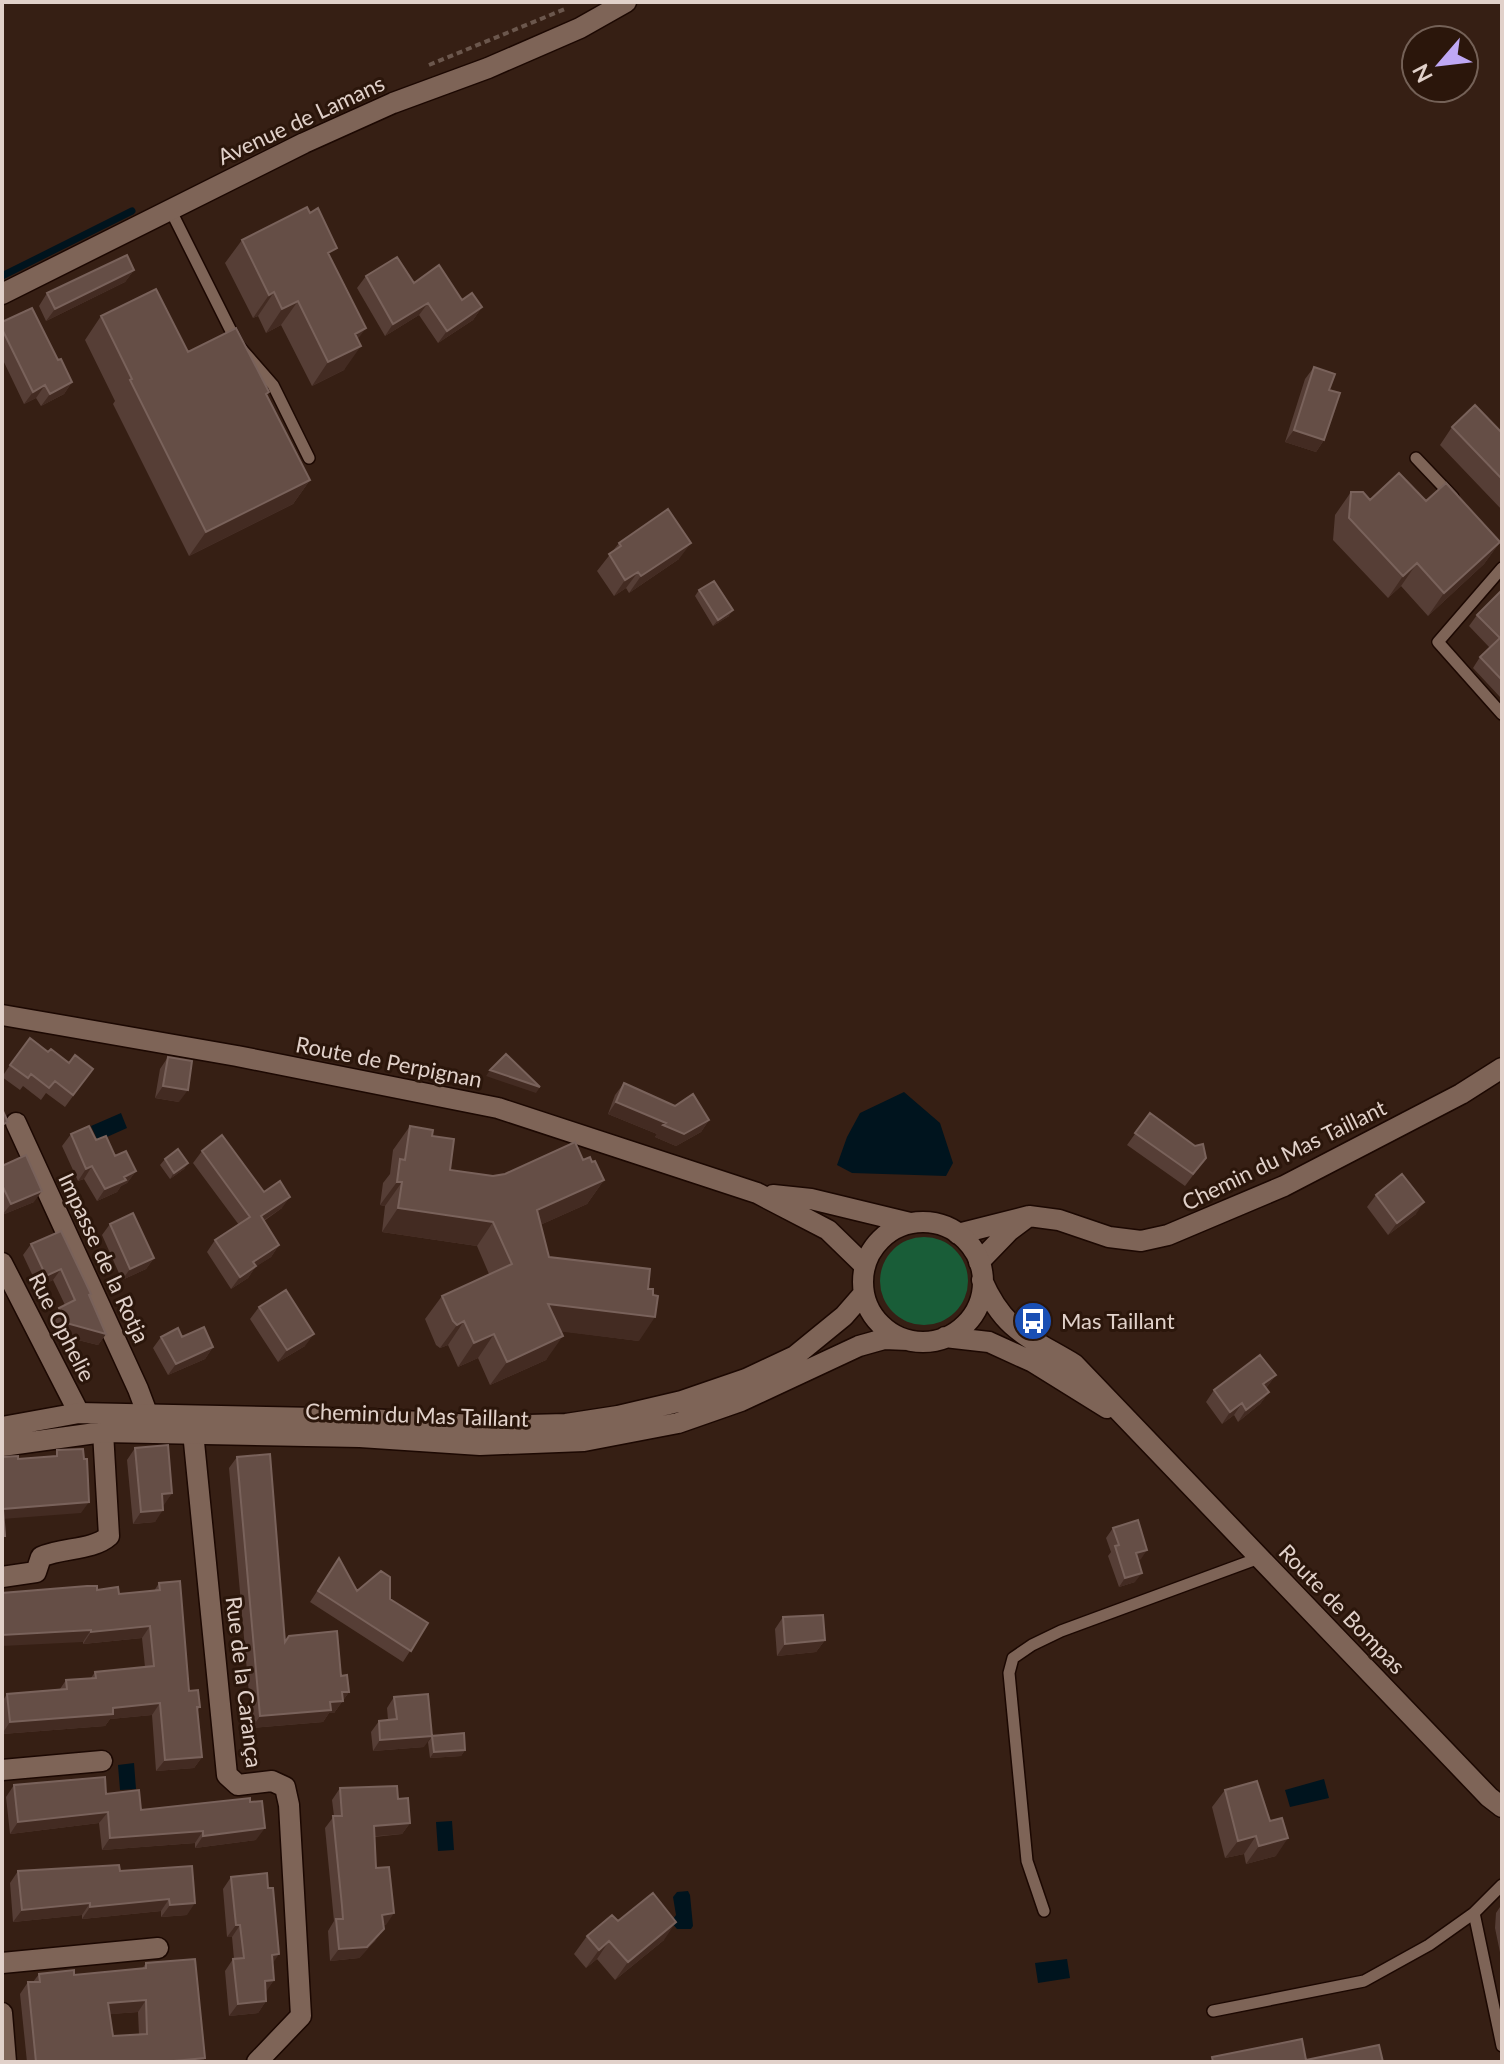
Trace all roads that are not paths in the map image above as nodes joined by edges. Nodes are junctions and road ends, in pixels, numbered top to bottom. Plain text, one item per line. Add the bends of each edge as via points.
1 (626, 2) edge
2 (170, 209) junction
3 (2, 294) edge
4 (309, 458) dead end
5 (1416, 458) dead end
6 (1459, 504) edge
7 (1502, 568) edge
8 (1502, 714) edge
9 (2, 1015) edge
10 (1502, 1068) edge
11 (16, 1123) dead end
12 (757, 1193) junction
13 (1029, 1216) junction
14 (910, 1223) junction
15 (958, 1234) junction
16 (2, 1263) edge
17 (865, 1266) junction
18 (981, 1271) junction
19 (864, 1293) junction
20 (945, 1337) junction
21 (908, 1340) junction
22 (79, 1413) junction
23 (147, 1413) junction
24 (2, 1427) edge
25 (103, 1432) junction
26 (193, 1432) junction
27 (1150, 1440) junction
28 (2, 1446) edge
29 (1259, 1558) junction
30 (2, 1577) edge
31 (102, 1761) dead end
32 (2, 1770) edge
33 (1502, 1807) edge
34 (1502, 1885) edge
35 (1044, 1911) dead end
36 (1474, 1913) junction
37 (158, 1948) dead end
38 (2, 1963) edge
39 (1213, 2011) dead end
40 (2, 2013) edge
41 (1502, 2046) edge
42 (6, 2062) edge
43 (257, 2062) edge

1 - 2 main road, Avenue de Lamans via 580,28 393,103
2 - 3 main road, Avenue de Lamans
2 - 4 lane via 238,345 273,385
5 - 6 lane
7 - 8 lane via 1438,642
9 - 12 main road, Route de Perpignan via 498,1108
10 - 13 main road, Chemin du Mas Taillant via 1284,1186 1168,1235 1141,1241 1109,1237
11 - 23 main road, Impasse de la Rotja
12 - 14 main road, Route de Perpignan via 811,1199
12 - 17 main road, Route de Perpignan via 828,1230
13 - 15 main road
13 - 18 main road via 1009,1231
14 - 15 main road via 927,1222
14 - 17 main road via 881,1238
15 - 18 main road via 971,1246
16 - 22 main road, Rue Ophelie
17 - 19 main road
18 - 20 main road via 973,1314
18 - 27 main road via 993,1304 1012,1327 1074,1364
19 - 21 main road via 879,1323
19 - 23 main road, Chemin du Mas Taillant via 795,1356 682,1401 605,1418 492,1426
20 - 21 main road
20 - 27 main road via 989,1342 1033,1362
21 - 26 main road, Chemin du Mas Taillant via 859,1346 741,1401 678,1423 584,1441 480,1445
22 - 23 main road, Chemin du Mas Taillant
22 - 24 main road, Chemin du Mas Taillant
25 - 26 main road, Chemin du Mas Taillant
25 - 28 main road, Chemin du Mas Taillant
25 - 30 main road via 109,1536 101,1543 41,1557 36,1572
26 - 43 main road, Rue de la Carança via 227,1775 238,1785 272,1781 285,1787 289,1805 301,2016
27 - 29 main road, Route de Bompas
29 - 33 main road, Route de Bompas
29 - 35 lane via 1061,1631 1013,1658 1009,1673 1027,1861
31 - 32 main road
34 - 36 lane
36 - 39 lane via 1364,1981
36 - 41 lane
37 - 38 main road
40 - 42 main road

